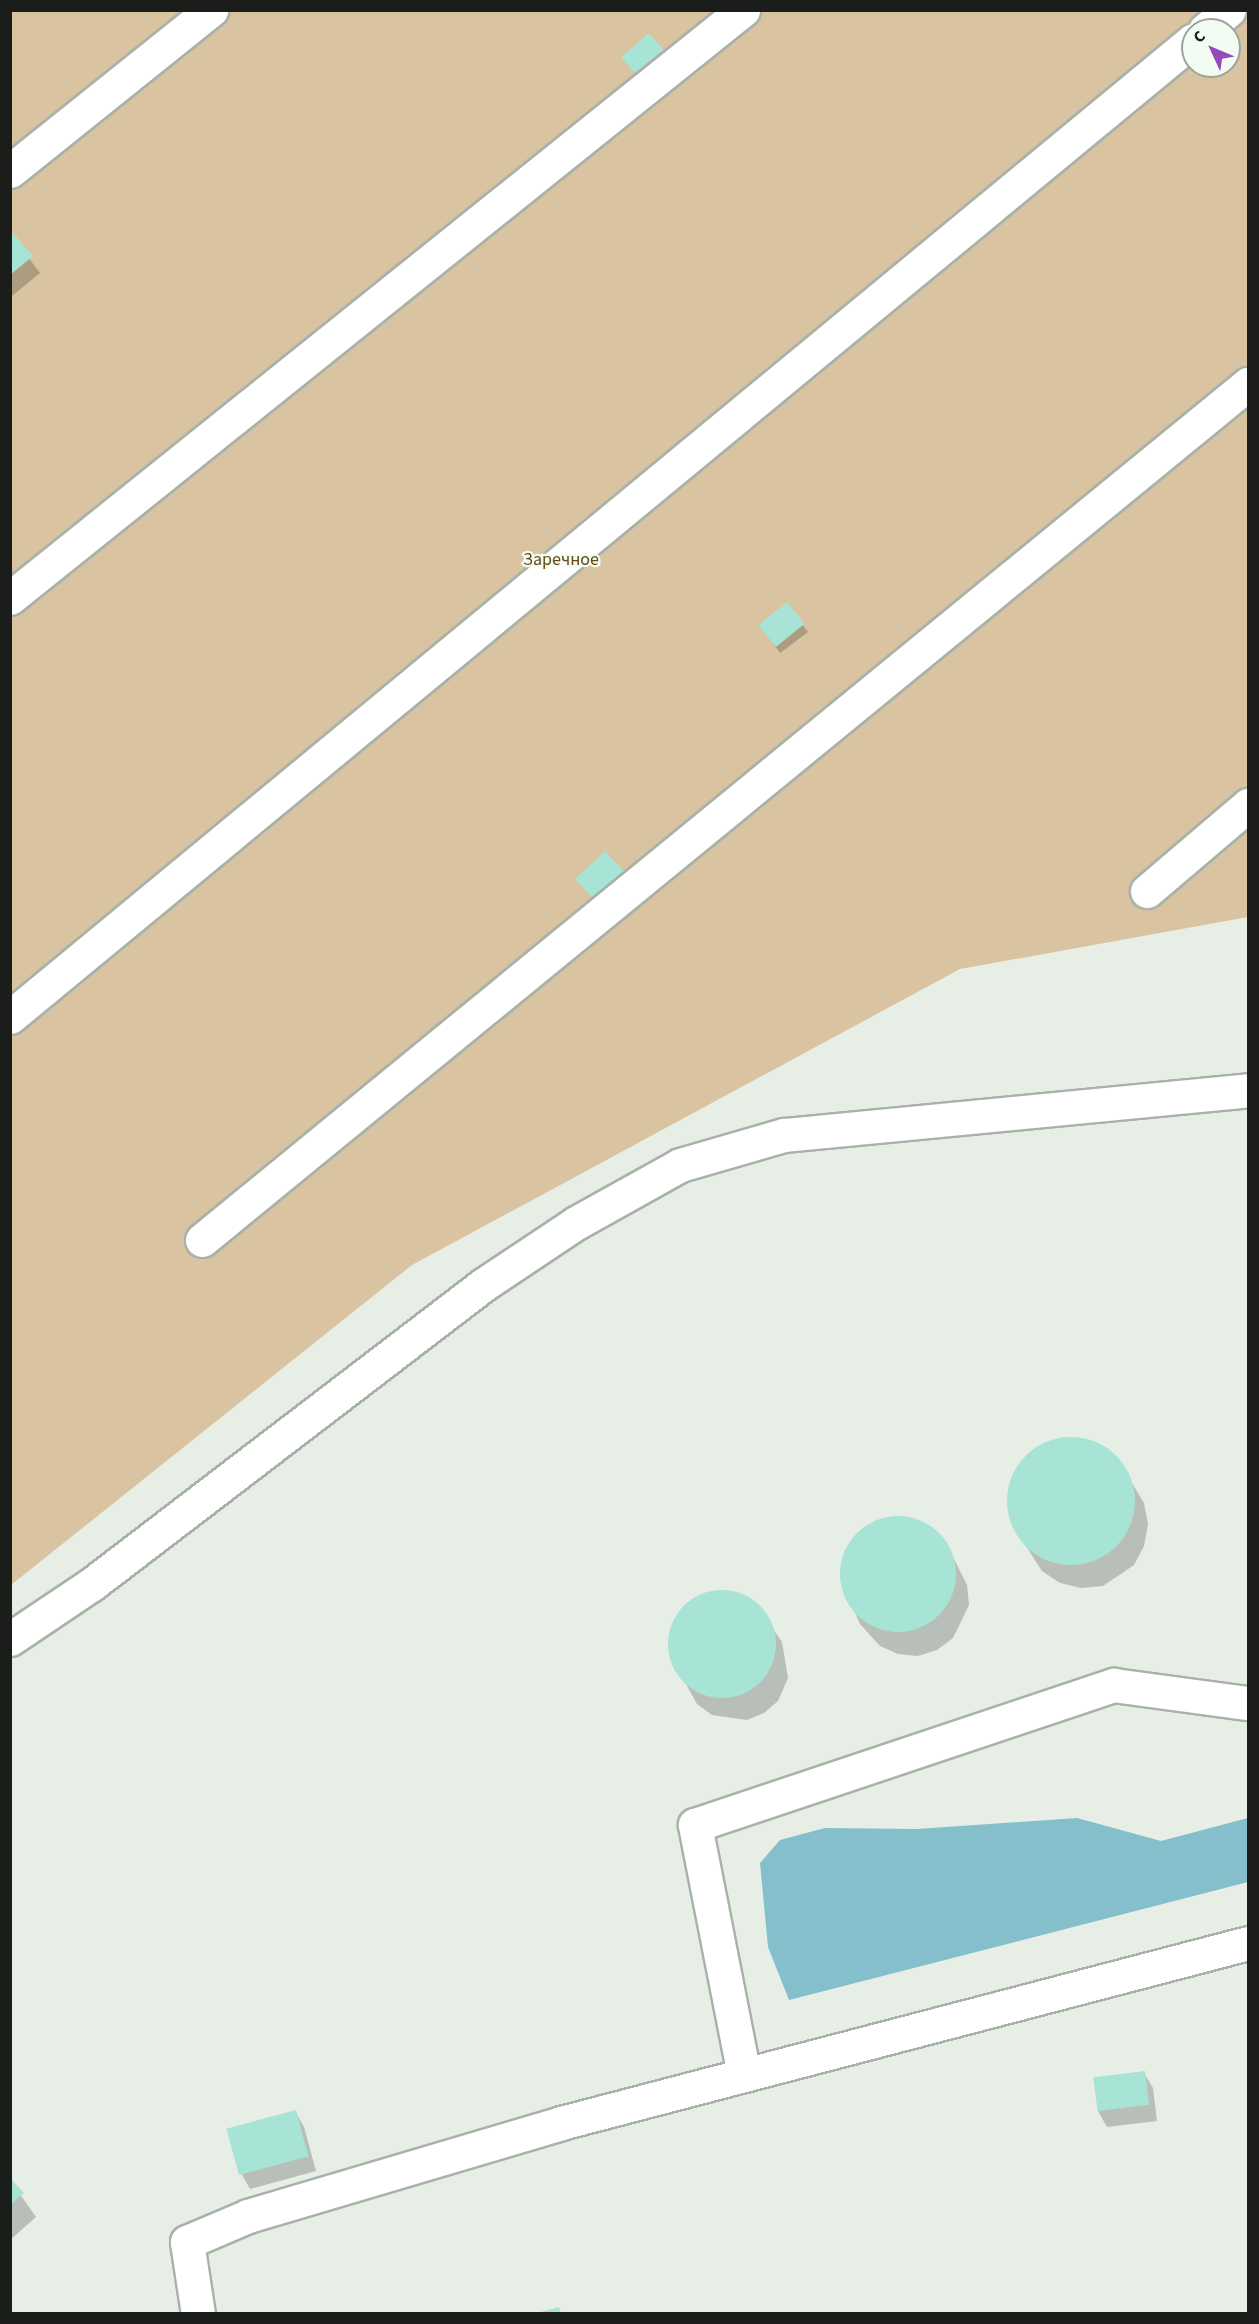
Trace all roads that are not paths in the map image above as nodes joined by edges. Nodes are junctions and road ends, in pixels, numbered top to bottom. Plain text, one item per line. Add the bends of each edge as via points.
1 (212, 10) edge
2 (743, 10) edge
3 (1181, 50) edge
4 (10, 171) edge
5 (1248, 384) edge
6 (10, 598) edge
7 (1248, 806) edge
8 (1147, 891) dead end
9 (10, 1017) edge
10 (1248, 1090) edge
11 (202, 1240) dead end
12 (10, 1639) edge
13 (1248, 1703) edge
14 (1248, 1943) edge
15 (744, 2075) junction
16 (198, 2313) edge

1 - 4 street
2 - 6 street
3 - 9 street
5 - 11 street
7 - 8 street
10 - 12 street via 784,1135 680,1165 576,1223 483,1285 92,1584
13 - 15 street via 1114,1684 695,1825
14 - 15 street
15 - 16 street via 561,2123 282,2206 187,2242

